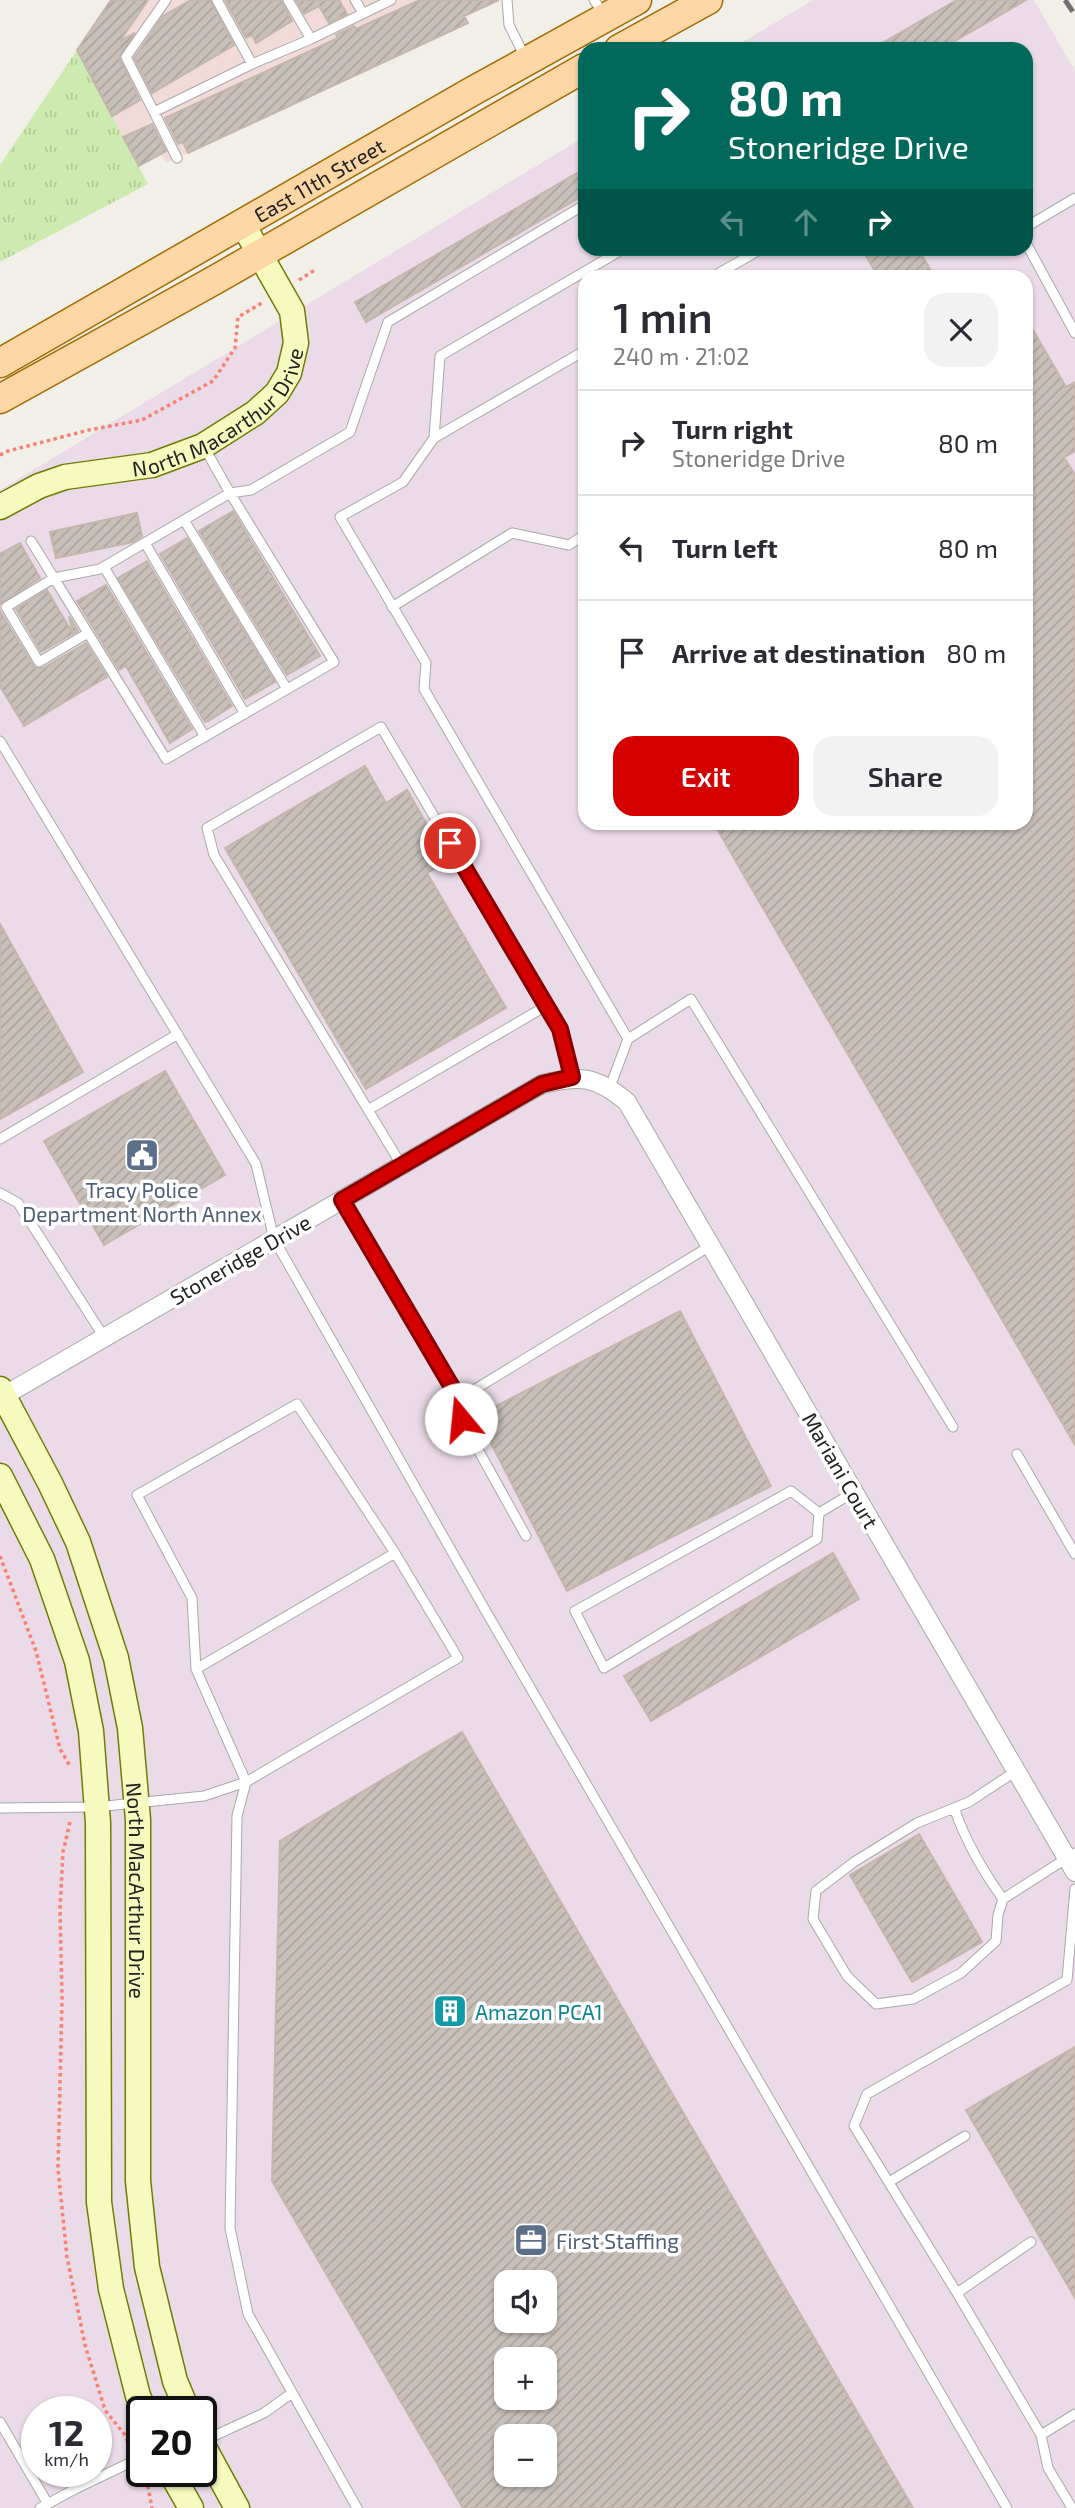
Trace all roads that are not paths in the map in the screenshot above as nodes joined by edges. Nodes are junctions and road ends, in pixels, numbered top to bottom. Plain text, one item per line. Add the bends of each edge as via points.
1 (166, 0) edge
2 (217, 0) edge
3 (288, 0) edge
4 (355, 0) edge
5 (390, 0) edge
6 (507, 0) edge
7 (638, 0) edge
8 (708, 0) edge
9 (600, 9) edge
10 (363, 13) junction
11 (311, 39) junction
12 (632, 42) edge
13 (527, 61) junction
14 (252, 64) junction
15 (578, 71) edge
16 (154, 112) junction
17 (177, 158) dead end
18 (1075, 198) edge
19 (578, 209) edge
20 (242, 223) junction
21 (1033, 223) edge
22 (260, 255) junction
23 (611, 256) edge
24 (749, 256) edge
25 (1033, 256) edge
26 (587, 270) edge
27 (725, 270) edge
28 (578, 275) edge
29 (1075, 333) edge
30 (578, 354) edge
31 (0, 363) edge
32 (0, 400) edge
33 (434, 438) junction
34 (203, 446) junction
35 (230, 493) junction
36 (0, 507) edge
37 (184, 520) junction
38 (578, 539) edge
39 (31, 541) dead end
40 (145, 542) junction
41 (104, 566) junction
42 (54, 578) junction
43 (392, 607) junction
44 (88, 633) junction
45 (287, 689) junction
46 (245, 714) junction
47 (205, 737) junction
48 (0, 741) edge
49 (546, 1006) junction
50 (177, 1034) junction
51 (628, 1039) junction
52 (572, 1077) junction
53 (602, 1084) junction
54 (368, 1111) junction
55 (0, 1139) edge
56 (402, 1166) junction
57 (0, 1193) edge
58 (342, 1200) junction
59 (274, 1239) junction
60 (710, 1246) junction
61 (104, 1337) junction
62 (1, 1394) edge
63 (459, 1399) junction
64 (953, 1427) dead end
65 (1017, 1454) dead end
66 (0, 1476) edge
67 (853, 1492) junction
68 (819, 1513) junction
69 (526, 1536) dead end
70 (396, 1553) junction
71 (1075, 1554) edge
72 (196, 1669) junction
73 (1016, 1771) junction
74 (246, 1782) junction
75 (136, 1804) junction
76 (96, 1807) junction
77 (0, 1808) edge
78 (954, 1808) junction
79 (1072, 1861) edge
80 (1075, 1889) edge
81 (1003, 1899) junction
82 (1071, 1980) edge
83 (965, 2136) dead end
84 (888, 2182) junction
85 (1031, 2242) dead end
86 (957, 2293) junction
87 (292, 2393) junction
88 (138, 2396) edge
89 (181, 2396) edge
90 (1075, 2414) edge
91 (0, 2422) edge
92 (217, 2435) edge
93 (1041, 2435) junction
94 (126, 2465) edge
95 (217, 2471) edge
96 (179, 2487) edge
97 (44, 2506) edge
98 (191, 2508) edge
99 (237, 2508) edge
100 (357, 2508) edge
101 (1007, 2508) edge
102 (1072, 2508) edge

1 - 16 lane via 127,57
2 - 14 lane
3 - 11 lane
4 - 10 lane
5 - 10 lane
6 - 13 lane via 509,25
7 - 9 main road, East 11th Street
8 - 12 main road
9 - 13 main road, East 11th Street
10 - 11 lane
11 - 14 lane
13 - 20 main road, East 11th Street
14 - 16 lane
15 - 22 main road, East 11th Street
16 - 17 lane
18 - 21 lane
19 - 35 lane via 388,322 350,432 251,490
20 - 22 main road, North Macarthur Drive
20 - 31 main road, East 11th Street
22 - 32 main road, East 11th Street
22 - 34 main road, North Macarthur Drive via 292,311 296,343 289,373 277,393 255,413
23 - 26 lane
24 - 27 lane
25 - 29 lane
28 - 33 lane via 440,356
30 - 33 lane
33 - 43 lane via 403,482 340,517
34 - 35 lane
34 - 36 main road, North Macarthur Drive via 152,465 65,477
35 - 37 lane
35 - 45 lane via 334,662
37 - 40 lane
37 - 45 lane
38 - 43 lane via 569,545 512,533
39 - 42 lane
40 - 41 lane
40 - 46 lane
41 - 42 lane
41 - 47 lane
42 - 44 lane
42 - 44 lane via 6,607 39,662
43 - 51 lane via 426,663 424,689
44 - 47 lane via 166,759
45 - 46 lane
46 - 47 lane
48 - 50 lane
49 - 52 lane via 560,1029
49 - 54 lane
49 - 54 lane via 381,727 207,828 214,855
50 - 55 lane
50 - 59 lane via 256,1164
51 - 53 lane
51 - 64 lane via 691,999
52 - 53 street, Stoneridge Drive
52 - 56 street, Stoneridge Drive via 542,1084
53 - 60 street, Mariani Court via 626,1102
54 - 56 lane
56 - 58 street, Stoneridge Drive
57 - 61 lane via 18,1203
58 - 59 street, Stoneridge Drive
58 - 63 lane
59 - 61 street, Stoneridge Drive
59 - 101 lane
60 - 63 lane
60 - 67 street, Mariani Court
61 - 62 street, Stoneridge Drive
62 - 75 main road, North MacArthur Drive via 78,1542 104,1619 130,1728
63 - 69 lane via 461,1419
65 - 71 lane
66 - 76 main road, North MacArthur Drive via 42,1559 77,1661 91,1731
67 - 68 lane
67 - 73 street, Mariani Court
68 - 68 lane via 817,1539 604,1668 575,1611 791,1491
70 - 72 lane
70 - 72 lane via 297,1404 137,1495 192,1598
70 - 74 lane via 458,1658
72 - 74 lane
73 - 78 lane
73 - 79 street, Mariani Court
74 - 75 lane via 204,1796
74 - 87 lane via 237,1816 230,2228 248,2314
75 - 76 lane
75 - 89 main road, North MacArthur Drive via 138,2181 147,2267
76 - 77 lane
76 - 88 main road, North MacArthur Drive via 99,2202 111,2289
78 - 81 lane via 964,1837
78 - 81 lane via 918,1823 816,1891 813,1919 848,1976 876,2004 913,1999 961,1973 996,1941
79 - 81 lane
80 - 82 lane
82 - 84 lane via 867,2094 854,2126
83 - 84 lane
84 - 86 lane
85 - 86 lane
86 - 93 lane
87 - 92 lane via 264,2413
87 - 100 lane
90 - 93 lane
91 - 97 lane
93 - 102 lane via 1048,2468
94 - 97 lane
95 - 99 main road
96 - 98 main road

